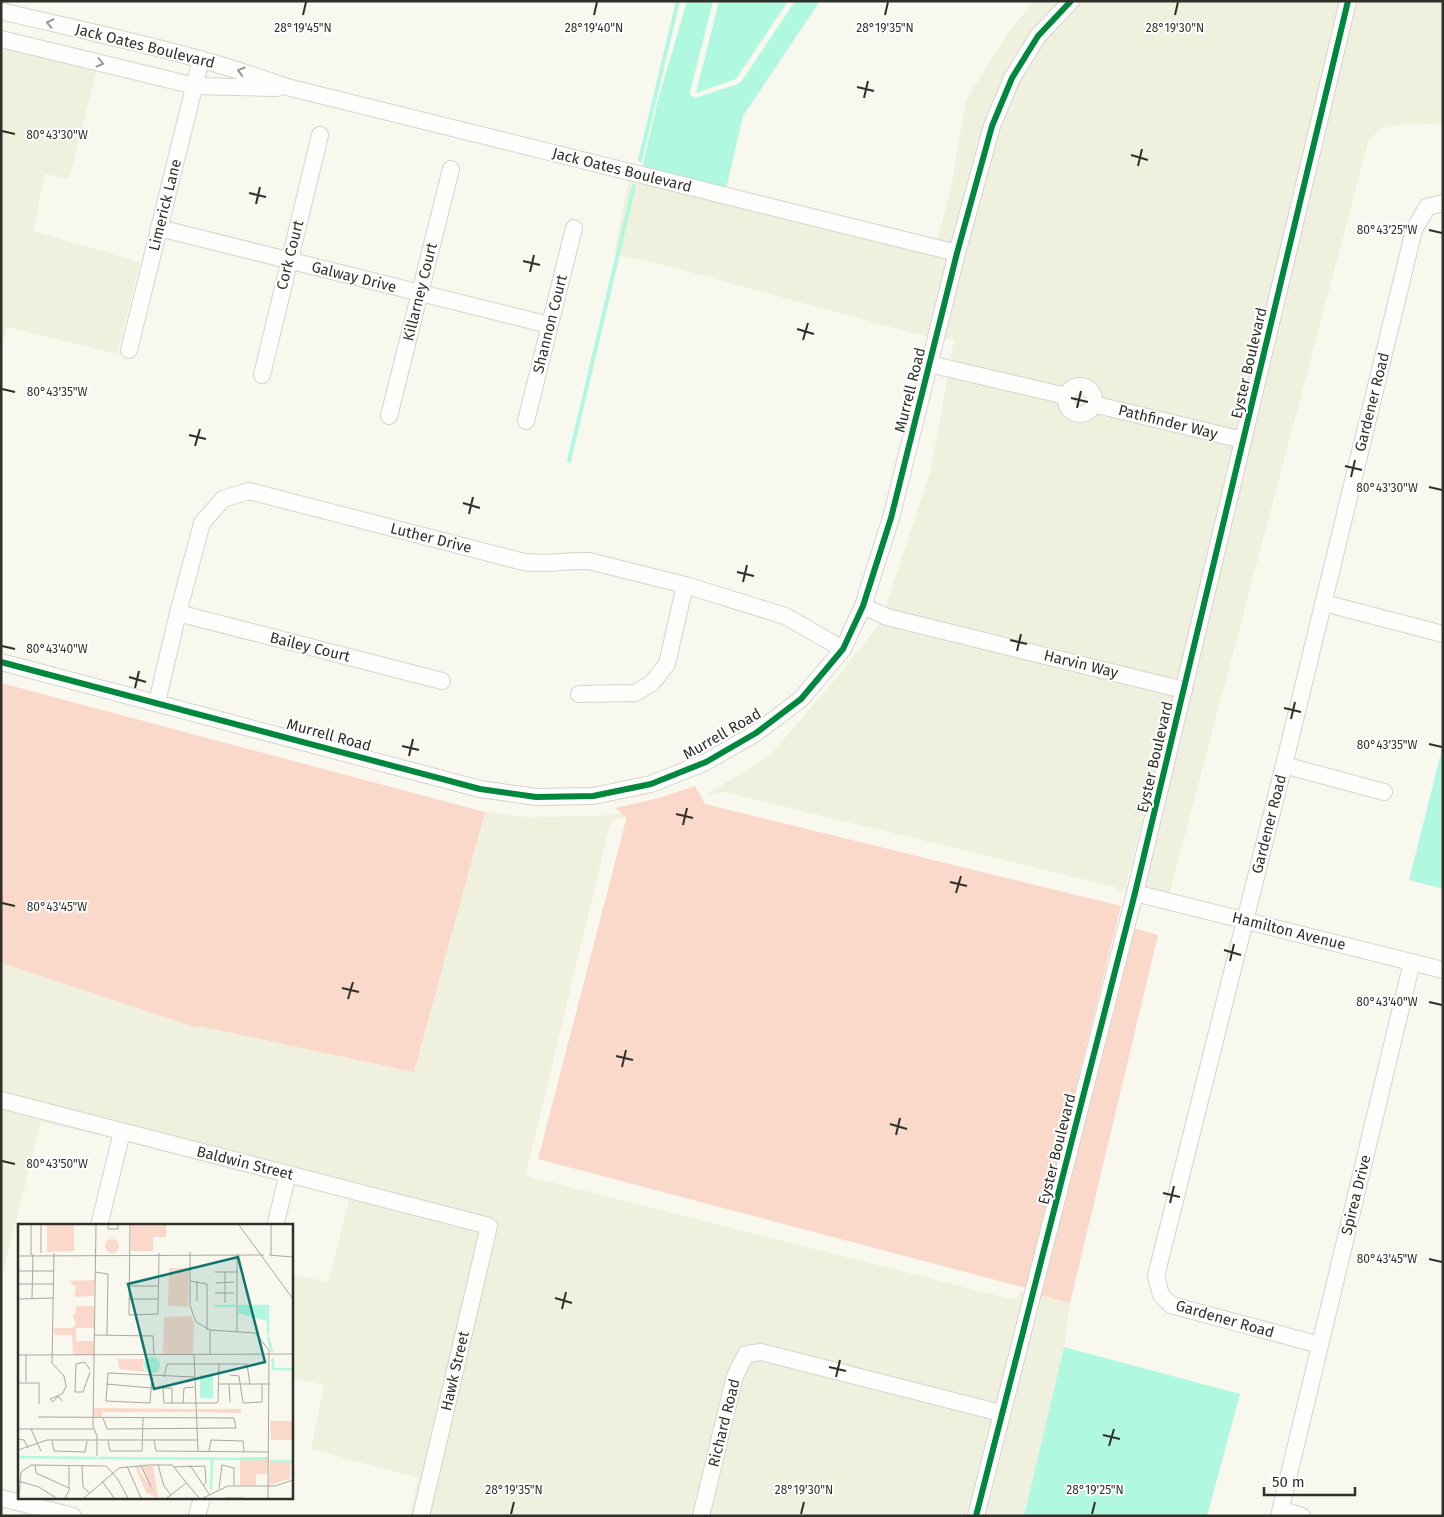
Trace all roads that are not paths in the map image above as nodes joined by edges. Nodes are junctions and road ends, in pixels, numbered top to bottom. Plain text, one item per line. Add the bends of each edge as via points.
1 (1071, 1) edge
2 (1348, 1) edge
3 (1, 11) edge
4 (1, 39) edge
5 (201, 59) junction
6 (195, 86) junction
7 (287, 87) junction
8 (320, 135) dead end
9 (451, 169) dead end
10 (1443, 203) edge
11 (159, 228) junction
12 (574, 228) dead end
13 (957, 253) junction
14 (289, 261) junction
15 (420, 294) junction
16 (549, 325) junction
17 (129, 350) dead end
18 (929, 364) junction
19 (262, 375) dead end
20 (389, 416) dead end
21 (526, 421) dead end
22 (1243, 440) junction
23 (685, 585) junction
24 (1324, 603) junction
25 (863, 606) junction
26 (178, 613) junction
27 (1443, 634) edge
28 (843, 648) junction
29 (1, 662) edge
30 (442, 680) dead end
31 (1184, 690) junction
32 (579, 694) dead end
33 (157, 702) junction
34 (1284, 765) junction
35 (1384, 792) dead end
36 (1135, 893) junction
37 (1244, 920) junction
38 (1412, 962) junction
39 (1443, 970) edge
40 (1, 1100) edge
41 (122, 1132) junction
42 (288, 1174) junction
43 (99, 1224) edge
44 (275, 1224) edge
45 (489, 1226) joint
46 (1320, 1345) junction
47 (1001, 1413) junction
48 (1, 1498) edge
49 (202, 1500) edge
50 (33, 1502) edge
51 (1280, 1513) edge
52 (73, 1516) edge
53 (198, 1516) edge
54 (421, 1516) edge
55 (701, 1516) edge
56 (976, 1516) edge
57 (1302, 1516) edge

1 - 13 street, Murrell Road via 1038,36 1012,78 992,126
2 - 22 street, Eyster Boulevard
5 -> 3 street, Jack Oates Boulevard
4 -> 6 street, Jack Oates Boulevard
5 - 6 street, Limerick Lane
7 -> 5 street, Jack Oates Boulevard
6 - 7 street, Jack Oates Boulevard
6 - 11 street, Limerick Lane
7 - 13 street, Jack Oates Boulevard
8 - 14 street, Cork Court
9 - 15 street, Killarney Court
10 - 24 street, Gardener Road via 1427,207 1414,230
11 - 14 street, Galway Drive
11 - 17 street, Limerick Lane
12 - 16 street, Shannon Court
13 - 18 street, Murrell Road
14 - 15 street, Galway Drive
14 - 19 street, Cork Court
15 - 16 street, Galway Drive
15 - 20 street, Killarney Court
16 - 21 street, Shannon Court
18 - 22 street, Pathfinder Way via 1066,396 1072,388 1081,386 1090,390 1093,404
18 - 25 street, Murrell Road via 891,518
22 - 31 street, Eyster Boulevard
23 - 26 street, Luther Drive via 589,561 524,562 249,492 223,499 202,523
23 - 28 street, Luther Drive via 786,616
23 - 32 street via 666,664 652,683 635,693
24 - 27 street
24 - 34 street, Gardener Road
25 - 28 street, Murrell Road
25 - 31 street, Harvin Way via 890,617
26 - 30 street, Bailey Court
26 - 33 street, Luther Drive
28 - 33 street, Murrell Road via 801,698 756,733 706,762 651,784 593,796 536,797 480,789
29 - 33 street, Murrell Road
31 - 36 street, Eyster Boulevard
34 - 35 street
34 - 37 street, Gardener Road
36 - 37 street, Hamilton Avenue
36 - 47 street, Eyster Boulevard
37 - 38 street, Hamilton Avenue
37 - 46 street, Gardener Road via 1156,1276 1161,1295 1171,1305
38 - 39 street, Hamilton Avenue
38 - 46 street, Spirea Drive
40 - 41 street, Baldwin Street
41 - 42 street, Baldwin Street
41 - 43 street
42 - 44 street
42 - 45 street, Baldwin Street
45 - 54 street, Hawk Street
46 - 51 street, Spirea Drive
47 - 55 street, Richard Road via 761,1352 746,1354 735,1376
47 - 56 street, Eyster Boulevard
48 - 50 street
49 - 53 street
50 - 52 street
51 - 57 street

